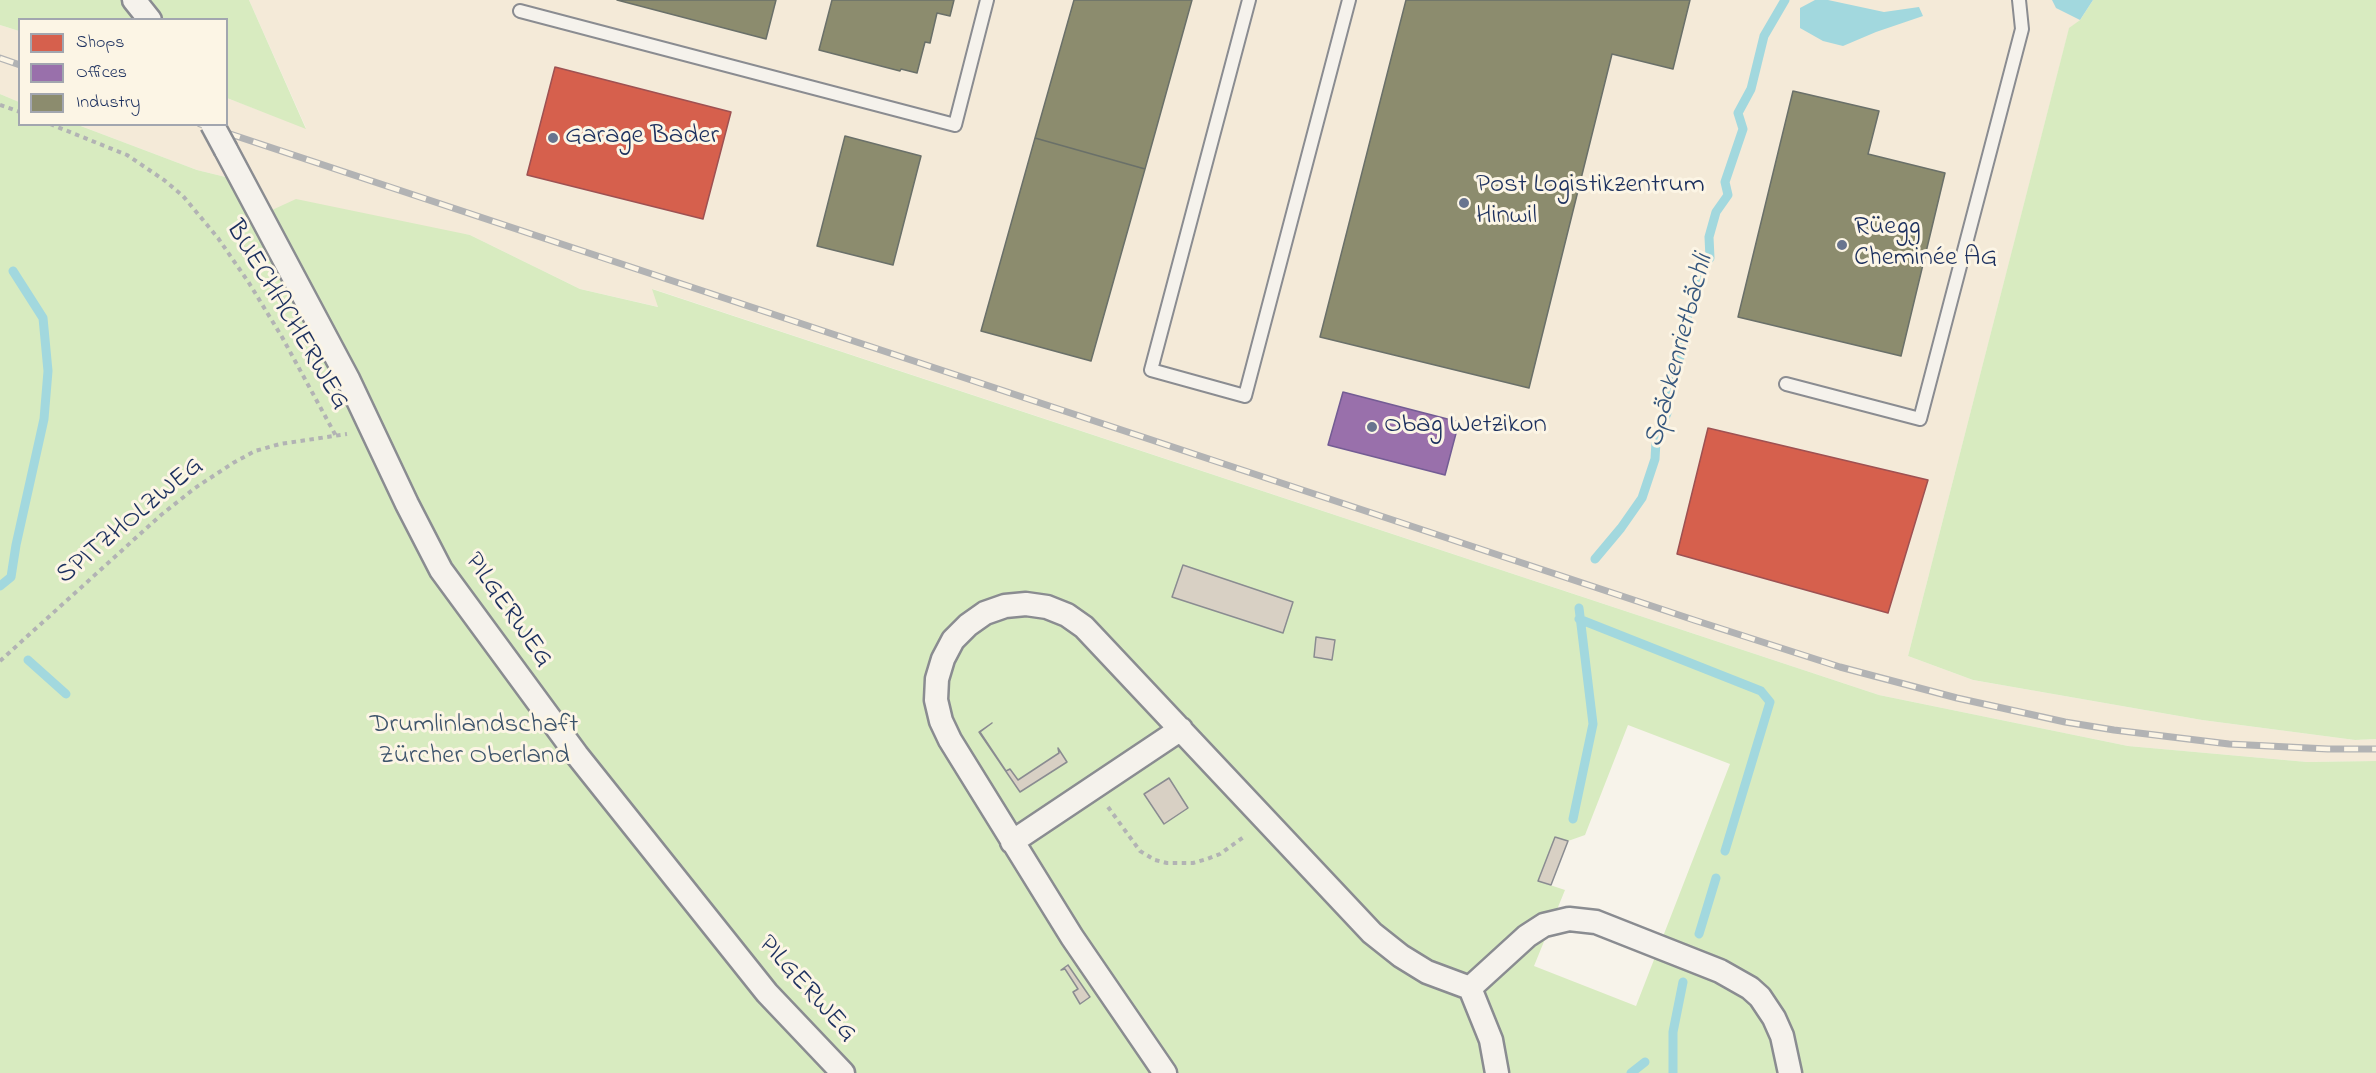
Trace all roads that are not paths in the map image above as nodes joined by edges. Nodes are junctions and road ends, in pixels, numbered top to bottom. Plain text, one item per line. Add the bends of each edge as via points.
1 (134, 0) edge
2 (987, 0) edge
3 (1249, 0) edge
4 (1349, 0) edge
5 (2019, 0) edge
6 (520, 11) dead end
7 (148, 18) edge
8 (214, 126) edge
9 (1786, 384) dead end
10 (1180, 729) junction
11 (1012, 842) junction
12 (1470, 988) junction
13 (843, 1073) edge
14 (1165, 1073) edge
15 (1497, 1073) edge
16 (1790, 1073) edge

1 - 7 street
2 - 6 lane via 955,125
3 - 4 lane via 1151,370 1245,396
5 - 9 lane via 2022,29 1920,419
8 - 13 street, PILGERWEG, bridge via 321,327 441,570 535,700 767,993
10 - 11 street
10 - 11 street via 1100,642 1067,615 1026,604 985,613 953,640 937,679 936,700 950,740
10 - 12 street via 1387,945 1428,972
11 - 14 street
12 - 15 street via 1491,1040
12 - 16 street via 1527,936 1544,926 1569,919 1596,922 1720,971 1750,988 1774,1018

